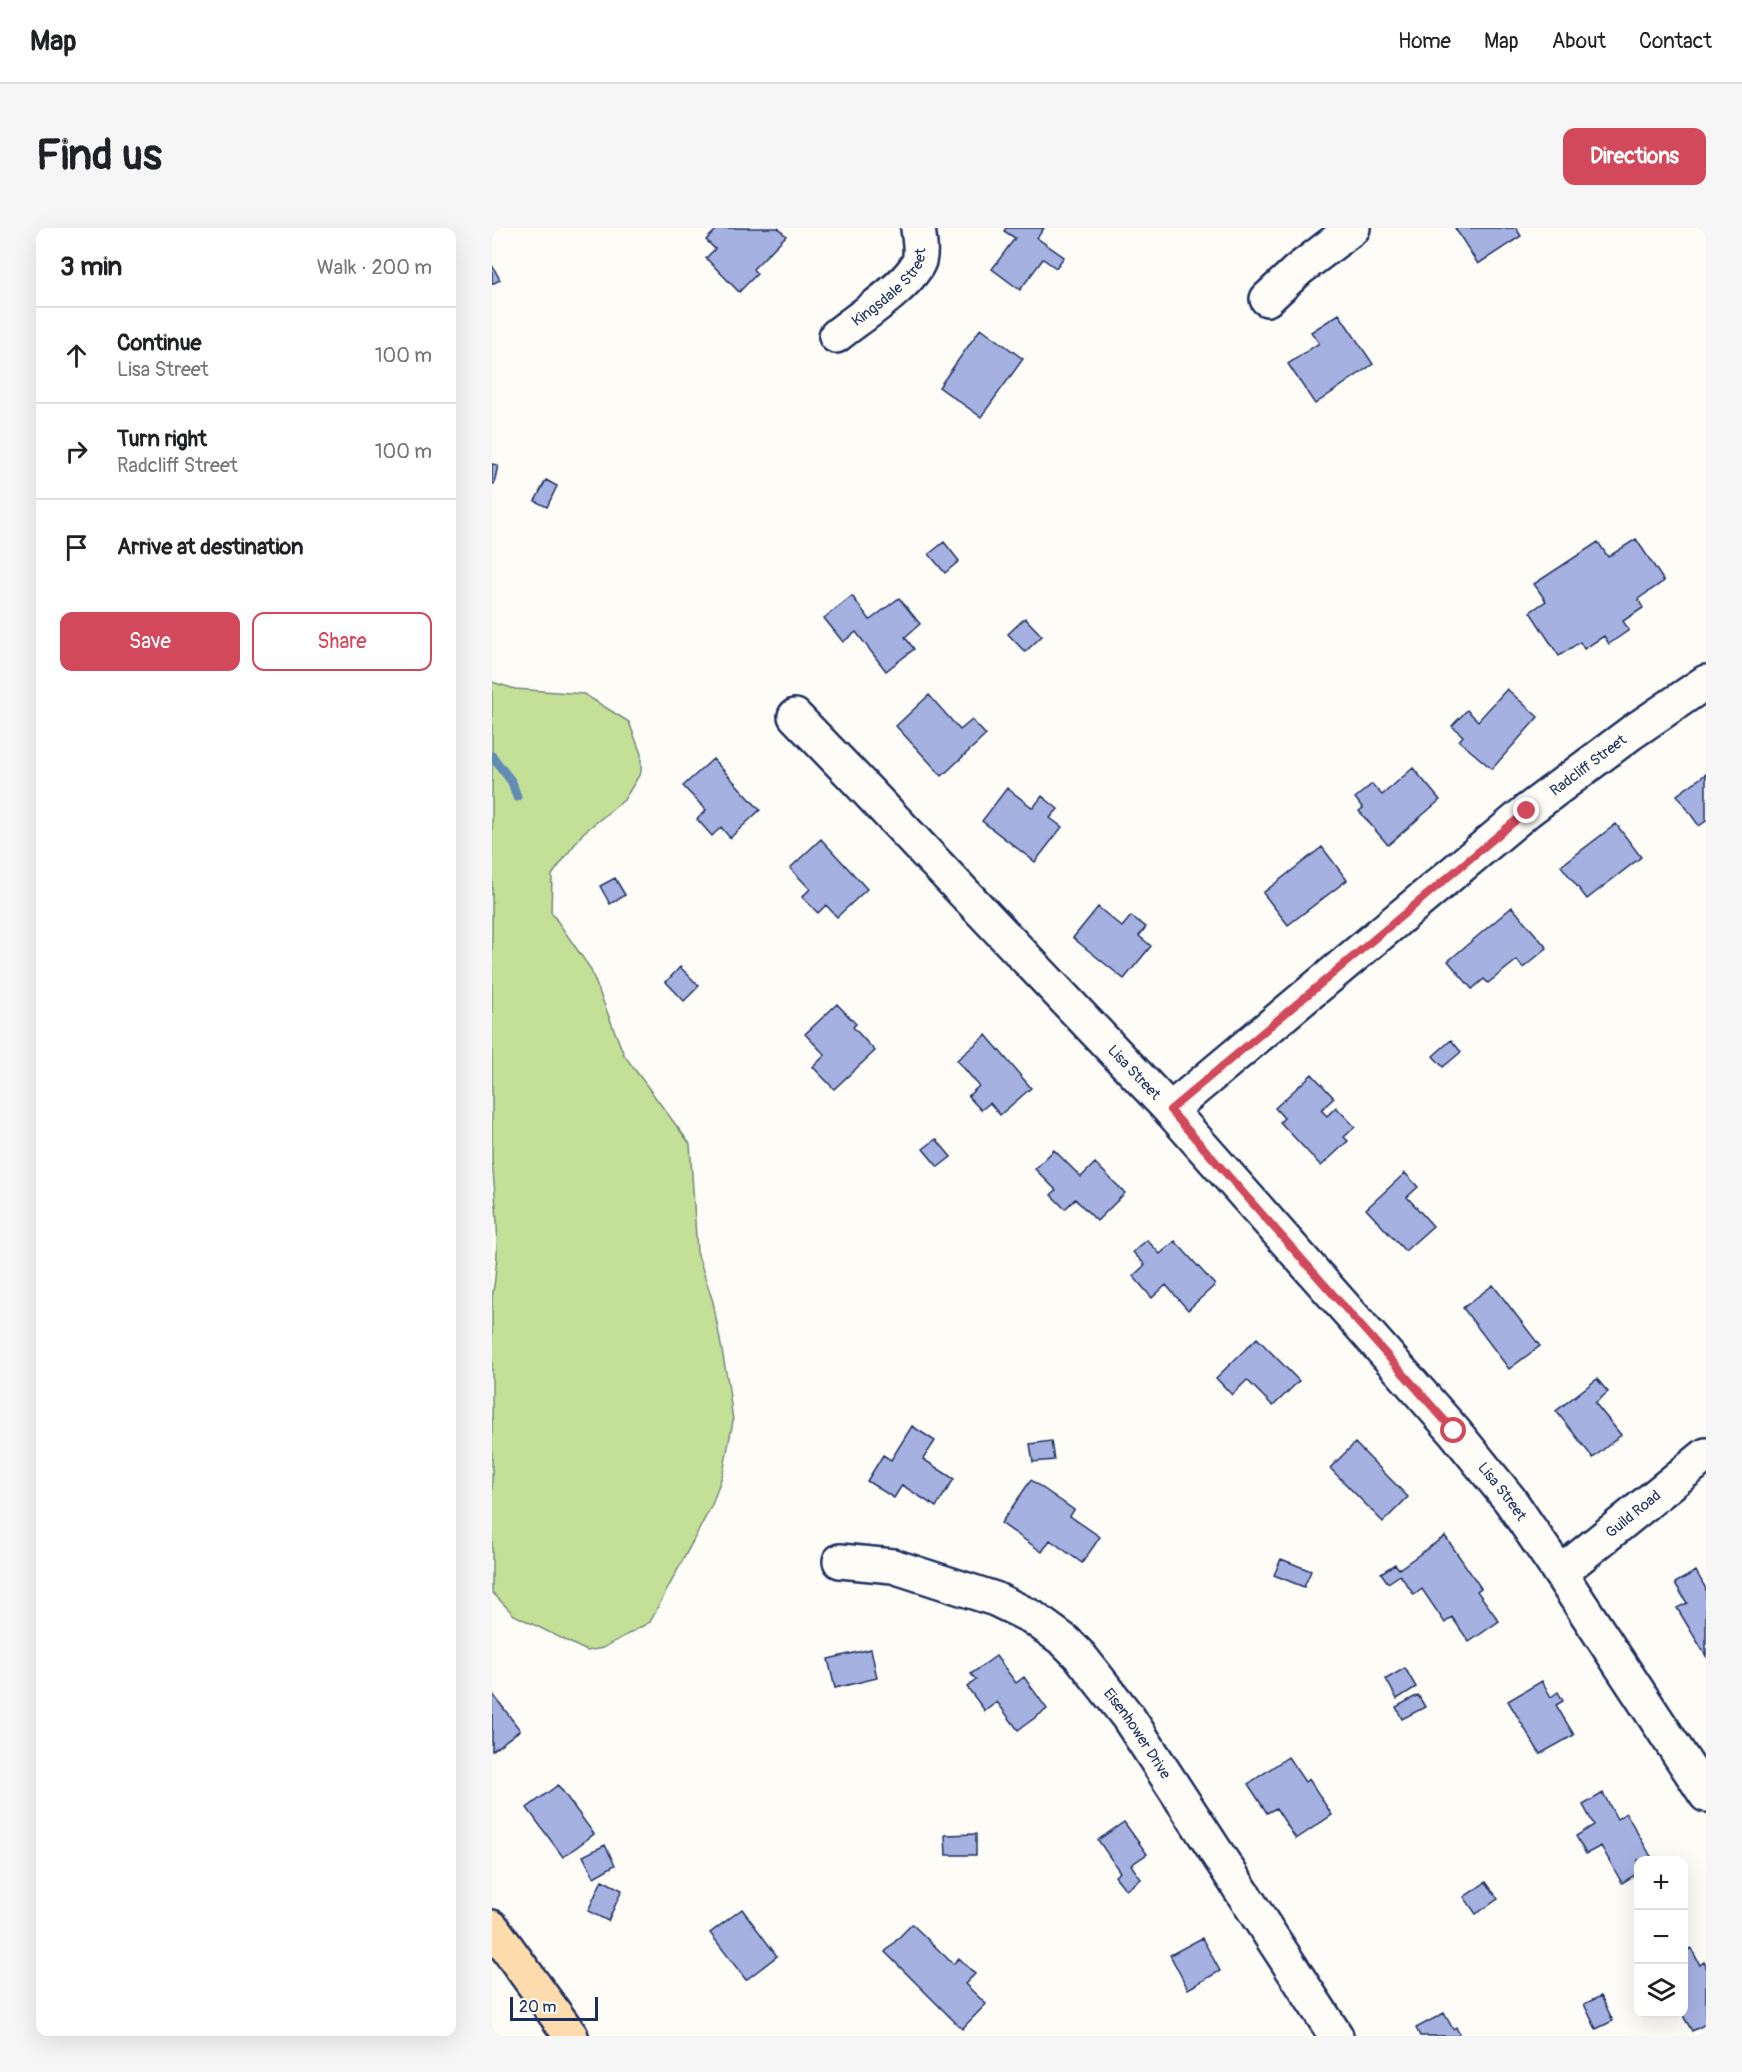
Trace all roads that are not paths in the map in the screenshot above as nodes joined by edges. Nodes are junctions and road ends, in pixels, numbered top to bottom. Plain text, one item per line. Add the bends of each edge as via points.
1 (918, 228) edge
2 (1353, 228) edge
3 (1267, 299) dead end
4 (836, 336) dead end
5 (1706, 682) edge
6 (795, 716) dead end
7 (1170, 1110) junction
8 (1706, 1455) edge
9 (840, 1561) dead end
10 (1560, 1573) junction
11 (1706, 1795) edge
12 (492, 1927) edge
13 (568, 2035) edge
14 (1336, 2036) edge

1 - 4 street, Kingsdale Street via 920,257 914,270
2 - 3 street
5 - 7 street, Radcliff Street via 1527,811
6 - 7 street, Lisa Street
7 - 10 street, Lisa Street via 1454,1431 1510,1500
8 - 10 street, Guild Road
9 - 14 street, Eisenhower Drive via 893,1566 994,1599 1032,1617 1065,1641 1128,1717
10 - 11 street, Lisa Street
12 - 13 main road

